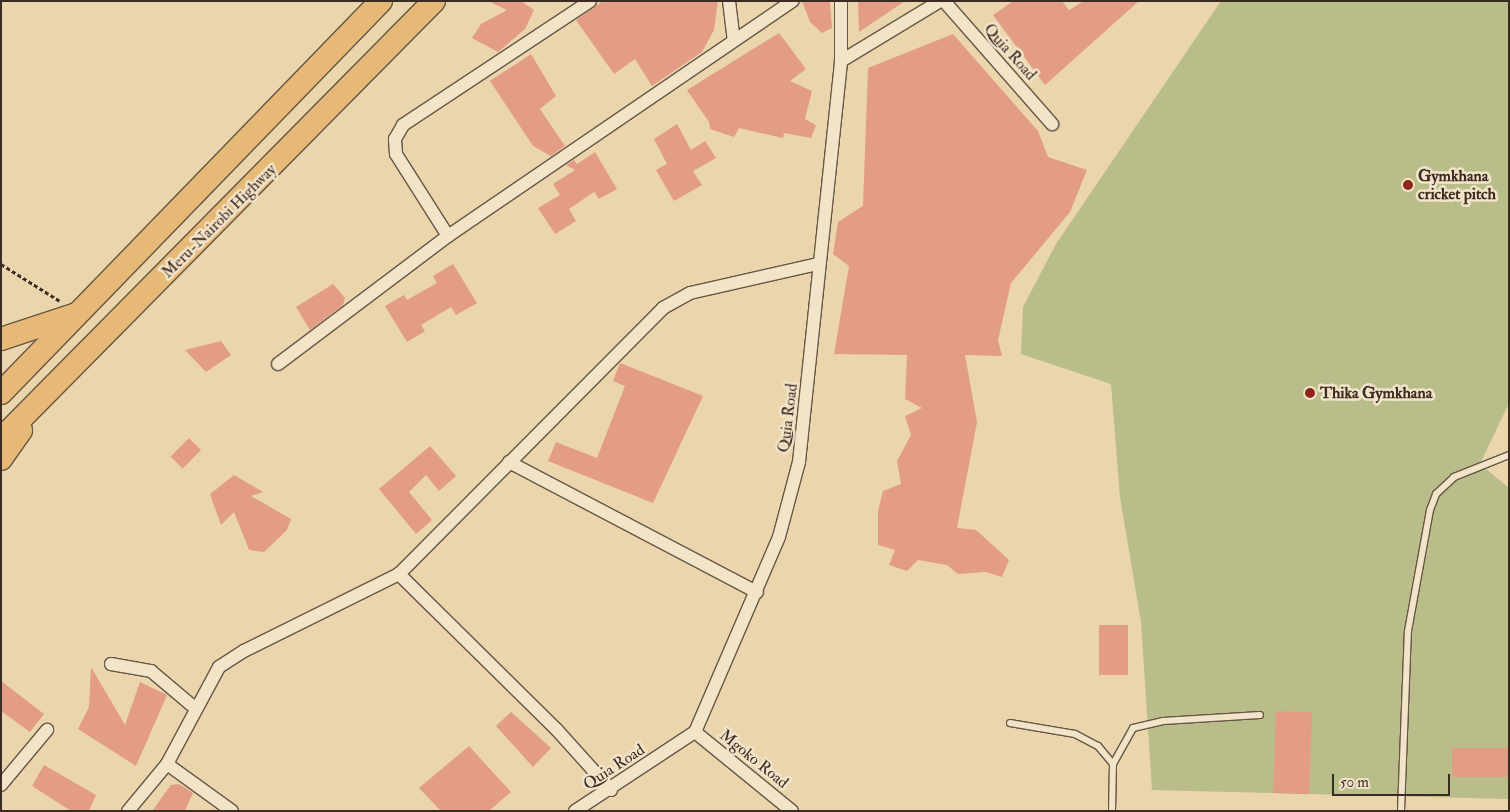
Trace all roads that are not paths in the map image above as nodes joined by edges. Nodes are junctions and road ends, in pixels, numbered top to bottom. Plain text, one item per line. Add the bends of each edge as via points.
1 (381, 1) edge
2 (434, 1) edge
3 (590, 1) edge
4 (729, 1) edge
5 (792, 1) edge
6 (841, 1) edge
7 (942, 1) edge
8 (734, 39) junction
9 (841, 61) junction
10 (1052, 124) dead end
11 (448, 236) junction
12 (818, 264) junction
13 (80, 313) junction
14 (1, 339) edge
15 (278, 364) dead end
16 (1, 393) edge
17 (41, 400) junction
18 (1, 440) edge
19 (1509, 455) edge
20 (1, 459) edge
21 (509, 462) junction
22 (399, 574) junction
23 (757, 592) junction
24 (112, 664) dead end
25 (195, 708) junction
26 (1260, 715) dead end
27 (1010, 723) dead end
28 (47, 730) dead end
29 (695, 732) junction
30 (167, 764) junction
31 (1113, 764) junction
32 (1, 785) edge
33 (611, 790) junction
34 (128, 811) edge
35 (232, 811) edge
36 (575, 811) edge
37 (792, 811) edge
38 (1112, 811) edge
39 (1401, 811) edge

1 - 13 highway, Meru-Nairobi Highway
2 - 17 highway, Meru-Nairobi Highway
3 - 11 street via 403,125 395,138 396,154
4 - 8 street
5 - 8 street
6 - 9 street
7 - 9 street, Quia Road
7 - 10 street, Quia Road
8 - 11 street
9 - 12 street, Quia Road
11 - 15 street
12 - 21 street via 690,293 663,308
12 - 23 street, Quia Road via 801,454 779,537
13 - 14 highway
13 - 16 highway, Meru-Nairobi Highway
17 - 18 highway, Meru-Nairobi Highway
17 - 20 highway
19 - 39 lane via 1454,477 1436,494 1430,510 1408,631
21 - 22 street
21 - 23 street
22 - 25 street via 244,650 219,667
22 - 33 street via 556,729
23 - 29 street, Quia Road
24 - 25 street via 151,670
25 - 30 street
26 - 31 lane via 1163,721 1133,728
27 - 31 lane via 1075,734 1098,746
28 - 32 street
29 - 33 street, Quia Road
29 - 37 street, Mgoko Road
30 - 34 street
30 - 35 street
31 - 38 lane
33 - 36 street, Quia Road

